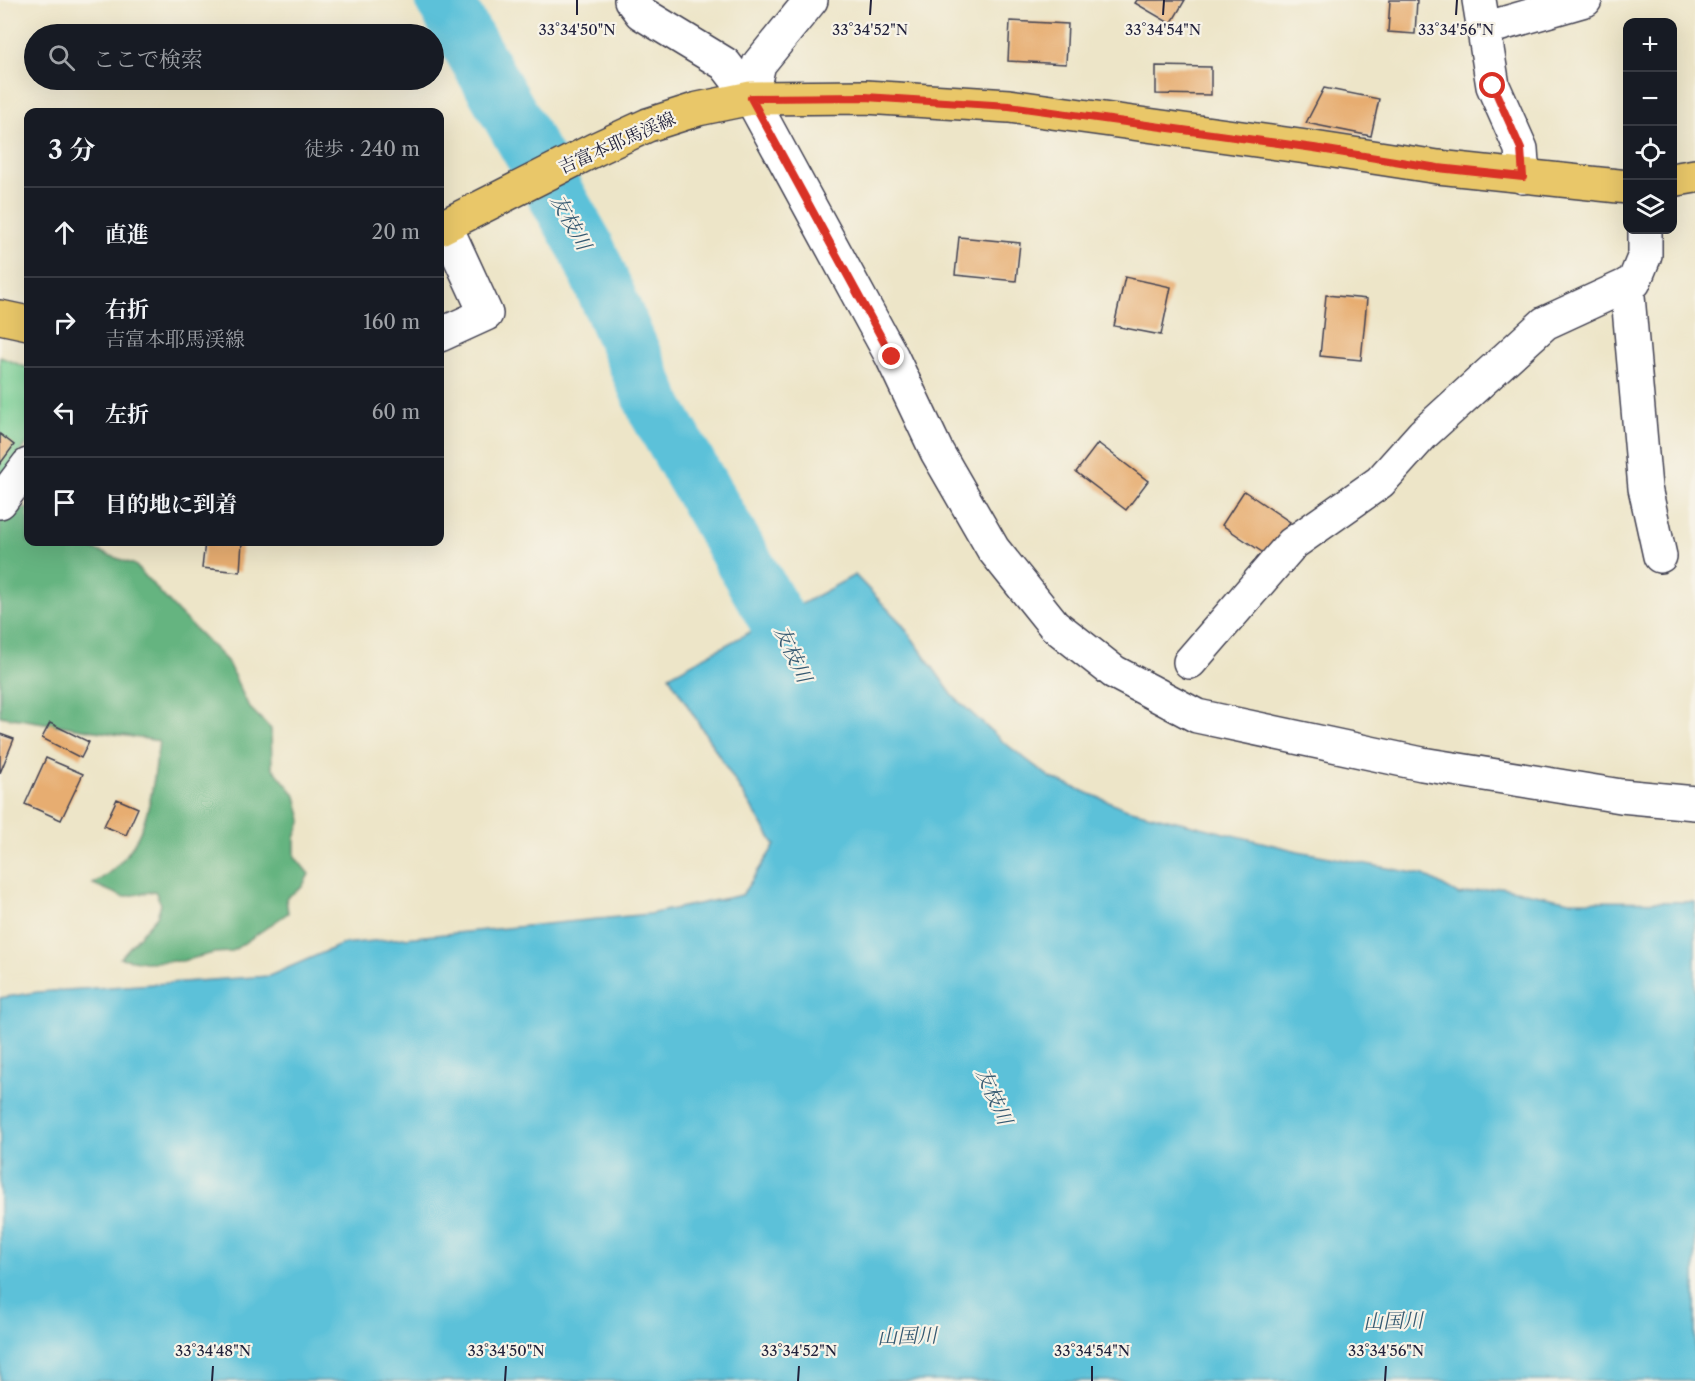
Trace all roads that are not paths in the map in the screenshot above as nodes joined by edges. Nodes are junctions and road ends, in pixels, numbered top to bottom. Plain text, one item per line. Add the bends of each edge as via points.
1 (631, 0) edge
2 (811, 0) edge
3 (1585, 0) edge
4 (1482, 15) edge
5 (751, 98) junction
6 (1695, 176) edge
7 (1523, 177) junction
8 (1677, 179) edge
9 (1623, 187) edge
10 (444, 226) edge
11 (444, 231) edge
12 (1646, 234) edge
13 (1627, 285) junction
14 (0, 317) edge
15 (24, 322) edge
16 (444, 333) edge
17 (24, 470) edge
18 (0, 502) edge
19 (1660, 556) dead end
20 (1190, 662) dead end
21 (1695, 803) edge

1 - 5 street via 641,13 725,64
2 - 5 street via 759,64
3 - 4 street
4 - 7 street via 1493,86 1521,149
5 - 7 main road, 吉富本耶馬渓線 via 865,97 1009,106
5 - 10 main road, 吉富本耶馬渓線 via 648,125
5 - 21 street via 892,357 937,452 993,549 1054,625 1114,672 1197,716 1422,764 1621,796
6 - 8 main road
7 - 9 main road, 吉富本耶馬渓線
11 - 16 street via 486,314
12 - 13 street via 1645,255 1634,282
13 - 19 street via 1645,488
13 - 20 street via 1545,323 1423,434 1380,482 1292,544
14 - 15 main road
17 - 18 street

